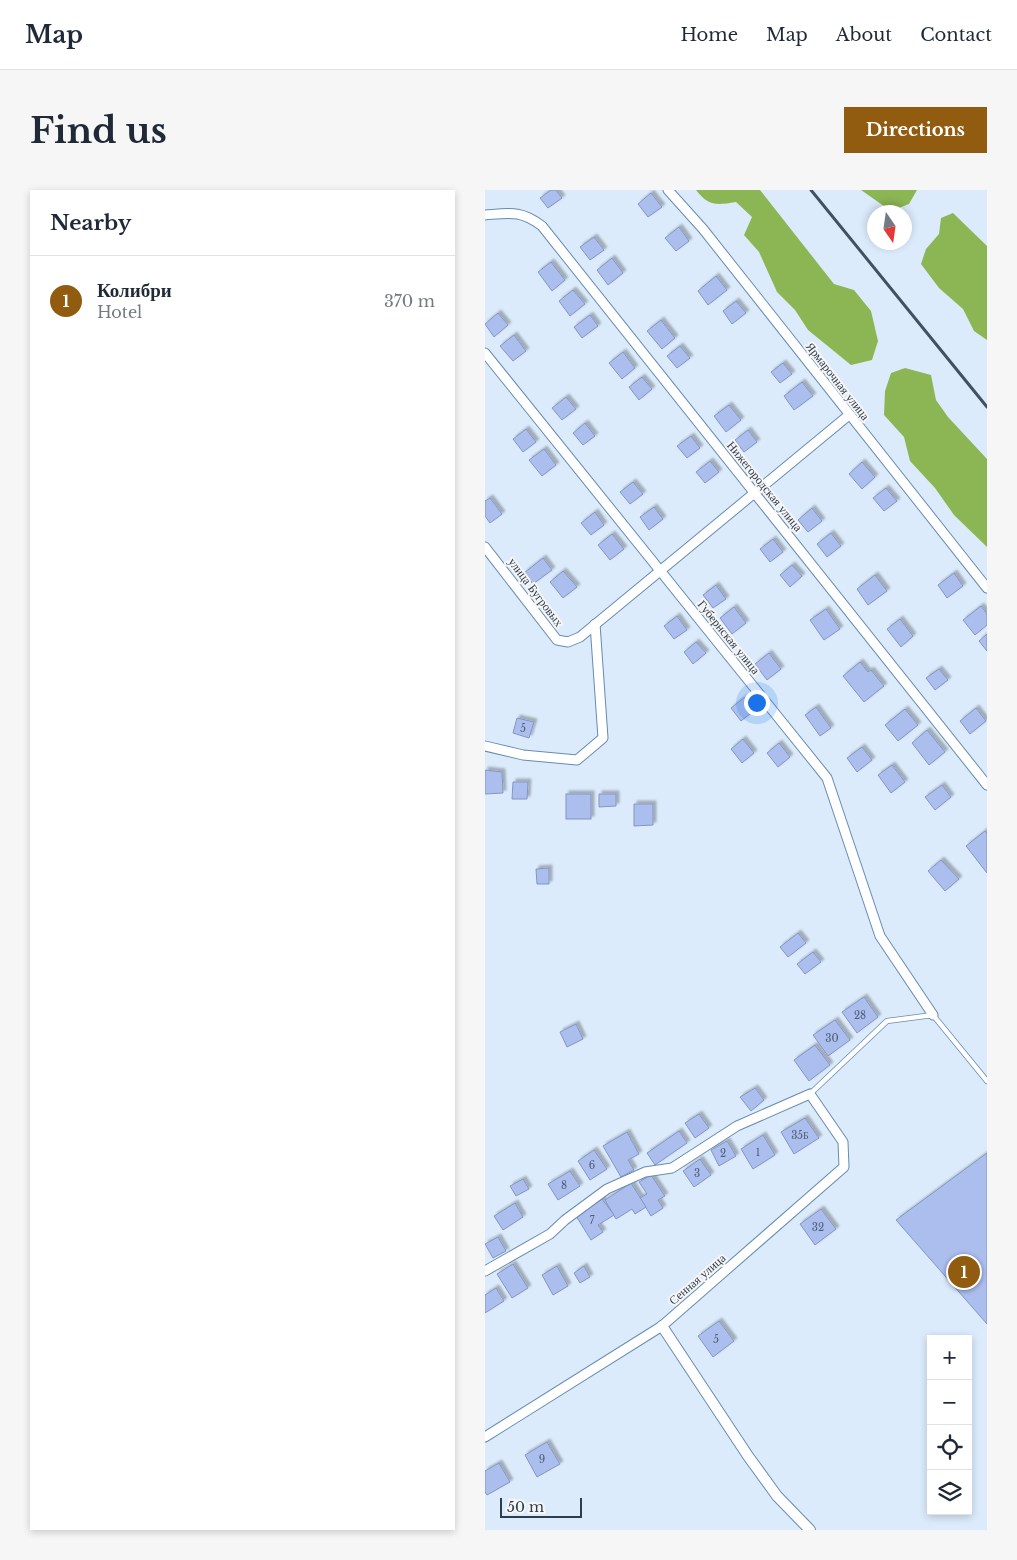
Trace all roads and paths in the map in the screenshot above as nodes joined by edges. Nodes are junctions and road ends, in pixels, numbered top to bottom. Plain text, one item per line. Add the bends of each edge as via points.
1 (669, 190) edge
2 (485, 215) edge
3 (485, 353) edge
4 (849, 415) junction
5 (755, 494) junction
6 (485, 547) edge
7 (659, 570) junction
8 (987, 588) edge
9 (595, 624) junction
10 (485, 746) edge
11 (987, 785) edge
12 (933, 1015) junction
13 (987, 1081) edge
14 (810, 1094) junction
15 (485, 1271) edge
16 (662, 1326) junction
17 (485, 1437) edge
18 (810, 1530) edge

1 - 4 street, Ярмарочная улица
2 - 5 street, Нижегородская улица via 516,212 542,226
3 - 7 street, Губернская улица
4 - 5 street
4 - 8 street, Ярмарочная улица
5 - 7 street
5 - 11 street, Нижегородская улица
6 - 9 street, улица Бугровых via 557,640 568,642 580,637
7 - 9 street
7 - 12 street, Губернская улица via 827,778 880,936
9 - 10 street via 603,738 577,760 514,754
12 - 13 lane
12 - 14 lane via 887,1022
14 - 15 street via 737,1126 672,1168 645,1172 607,1189 550,1234
14 - 16 street, Сенная улица via 843,1142 844,1167
16 - 17 street, Сенная улица
16 - 18 street via 777,1496

